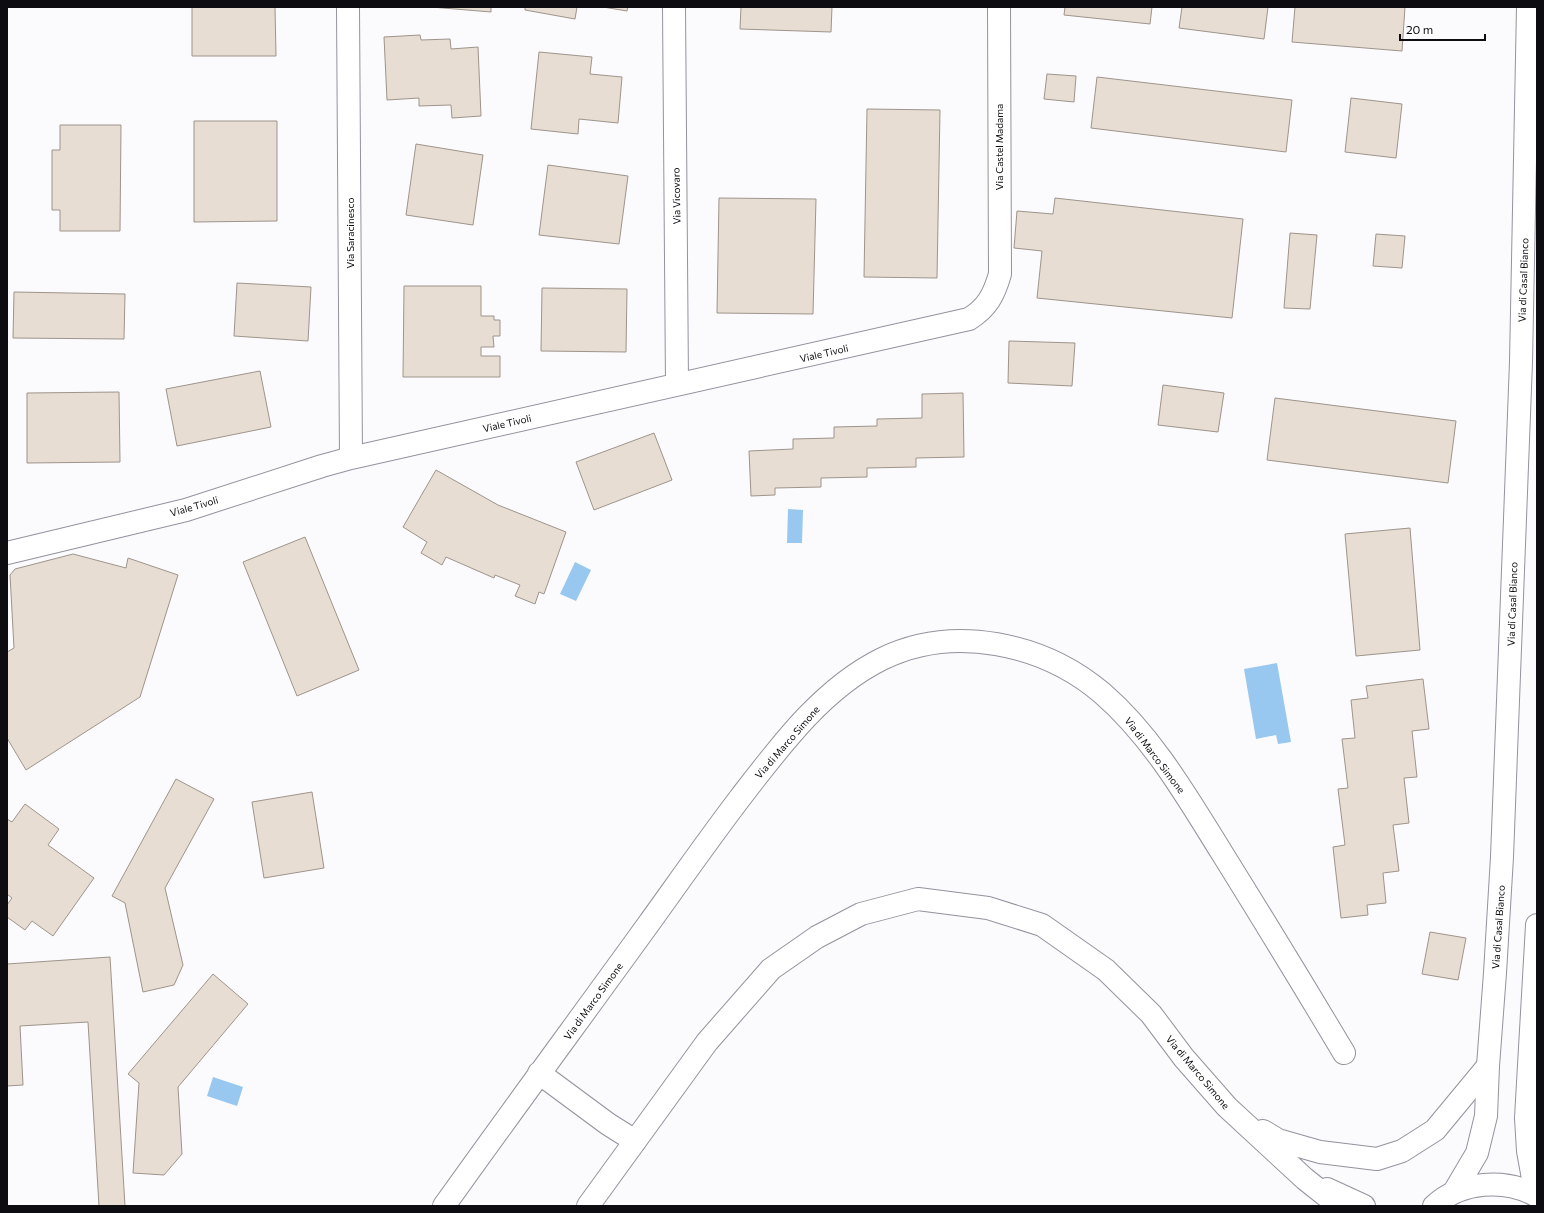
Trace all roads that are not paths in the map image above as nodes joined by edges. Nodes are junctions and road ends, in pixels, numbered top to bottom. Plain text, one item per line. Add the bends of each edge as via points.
1 (348, 7) edge
2 (674, 7) edge
3 (999, 7) edge
4 (1528, 7) edge
5 (996, 287) joint
6 (677, 384) junction
7 (351, 458) junction
8 (7, 553) edge
9 (1537, 925) edge
10 (1344, 1053) dead end
11 (1488, 1066) junction
12 (539, 1073) junction
13 (1227, 1107) junction
14 (635, 1141) junction
15 (1306, 1179) junction
16 (1454, 1192) junction
17 (1536, 1195) edge
18 (444, 1206) edge
19 (588, 1206) edge
20 (1339, 1206) edge
21 (1364, 1206) edge
22 (1434, 1206) edge

1 - 7 street, Via Saracinesco
2 - 6 street, Via Vicovaro
3 - 5 street, Via Castel Madama via 1001,264
4 - 11 street, Via di Casal Bianco via 1525,222 1509,703
5 - 6 street, Viale Tivoli via 987,305 969,319
6 - 7 street, Viale Tivoli
7 - 8 street, Viale Tivoli via 186,510
9 - 17 street via 1526,1118 1528,1152
10 - 12 street, Via di Marco Simone via 1190,802 1128,718 1091,684 1037,654 994,643 957,642 922,645 877,661 838,688 801,724 713,834
11 - 13 street via 1435,1130 1402,1151 1377,1159 1320,1152 1278,1140
11 - 16 street, Via di Casal Bianco via 1486,1116 1480,1141 1468,1169
12 - 14 street
12 - 18 street, Via di Marco Simone
13 - 14 street, Via di Marco Simone via 1184,1058 1151,1014 1106,970 1042,925 988,908 918,899 861,914 817,937 771,969 707,1042
13 - 15 street, Via di Marco Simone
14 - 19 street, Via di Marco Simone
15 - 20 street, Via di Marco Simone
15 - 21 street, Via di Marco Simone
16 - 17 street via 1475,1185 1506,1185
16 - 22 street

